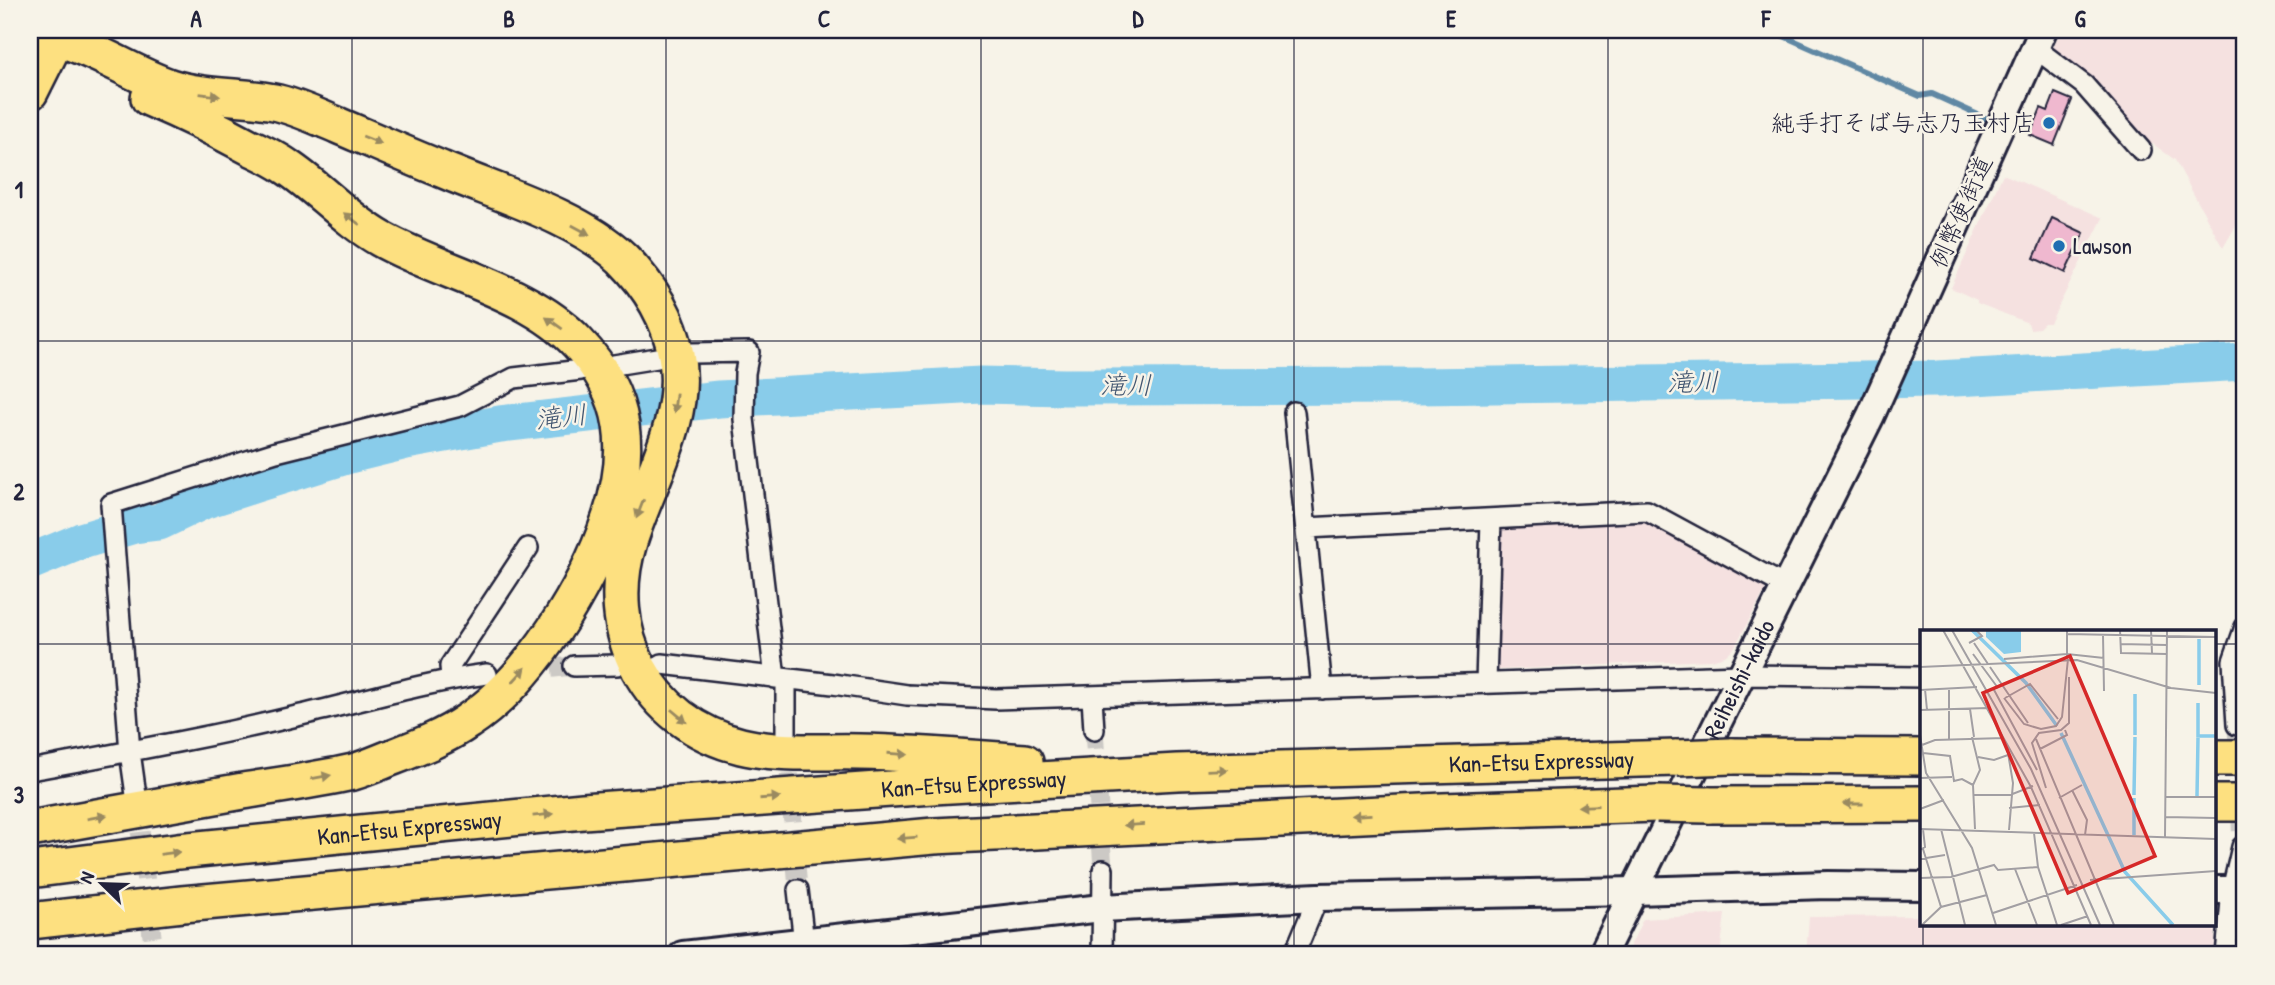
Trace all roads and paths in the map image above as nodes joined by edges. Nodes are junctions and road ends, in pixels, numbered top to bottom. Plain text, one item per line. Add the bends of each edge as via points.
1 (2039, 39) edge
2 (45, 40) edge
3 (30, 92) edge
4 (2141, 149) dead end
5 (675, 357) junction
6 (599, 369) junction
7 (1876, 404) joint
8 (1294, 412) dead end
9 (1490, 519) junction
10 (1306, 528) junction
11 (528, 548) dead end
12 (1787, 587) junction
13 (2245, 627) edge
14 (662, 664) dead end
15 (617, 665) dead end
16 (573, 666) tunnel mouth
17 (488, 674) dead end
18 (1741, 675) junction
19 (2240, 675) edge
20 (2216, 676) edge
21 (1920, 677) edge
22 (451, 678) junction
23 (781, 678) junction
24 (1486, 684) junction
25 (1322, 689) junction
26 (1092, 698) junction
27 (1094, 730) tunnel mouth
28 (786, 734) tunnel mouth
29 (2241, 742) edge
30 (130, 752) junction
31 (1920, 757) edge
32 (2216, 757) edge
33 (30, 770) edge
34 (1177, 772) junction
35 (136, 795) tunnel mouth
36 (2216, 803) edge
37 (2245, 803) edge
38 (1920, 804) edge
39 (30, 829) edge
40 (2242, 847) dead end
41 (30, 870) edge
42 (1103, 870) tunnel mouth
43 (1920, 886) edge
44 (798, 890) tunnel mouth
45 (2230, 890) edge
46 (1635, 891) junction
47 (1318, 897) junction
48 (1102, 908) junction
49 (30, 921) edge
50 (804, 943) junction
51 (682, 955) edge
52 (1102, 955) edge
53 (1294, 955) edge
54 (1602, 955) edge
55 (2226, 955) edge

1 - 4 street
1 - 7 street, 例幣使街道
2 - 3 highway
2 -> 5 highway via 194,93 277,102 566,222 620,257 643,282 661,308
6 -> 2 highway via 558,324 381,238 285,165
5 - 6 street
5 - 23 street via 749,352 744,419
5 -> 34 highway via 673,422 627,548 621,614 629,648 646,682 686,722 712,736 768,750
6 - 30 street via 514,378 460,406 276,452 111,504
39 -> 6 highway via 356,771 430,743 470,721 534,659 585,577 605,533 619,490 625,450 614,398
7 - 12 street, Reiheishi-kaido
8 - 10 street
9 - 10 street
9 - 12 street via 1647,511
9 - 24 street
10 - 25 street
11 - 22 street via 450,666
12 - 18 street, Reiheishi-kaido
13 - 19 street via 2234,661
14 - 23 street
15 - 16 street
17 - 22 street
18 - 21 street
18 - 24 street
18 - 46 street, Reiheishi-kaido
19 - 20 street
19 - 29 street
22 - 30 street
23 - 26 street via 907,695
23 - 28 street
24 - 25 street
25 - 26 street
26 - 27 street
29 - 32 highway
30 - 33 street
30 - 35 street
34 -> 31 highway, Kan-Etsu Expressway, bridge via 1731,756
41 -> 34 highway, Kan-Etsu Expressway via 583,811
36 - 37 highway
38 -> 49 highway, Kan-Etsu Expressway, bridge via 1657,804 934,836
40 - 45 street
42 - 48 street
43 - 46 street
44 - 50 street
45 - 55 street
46 - 47 street
46 - 54 street, Reiheishi-kaido
47 - 48 street
47 - 53 street
48 - 50 street
48 - 52 street
50 - 51 street

